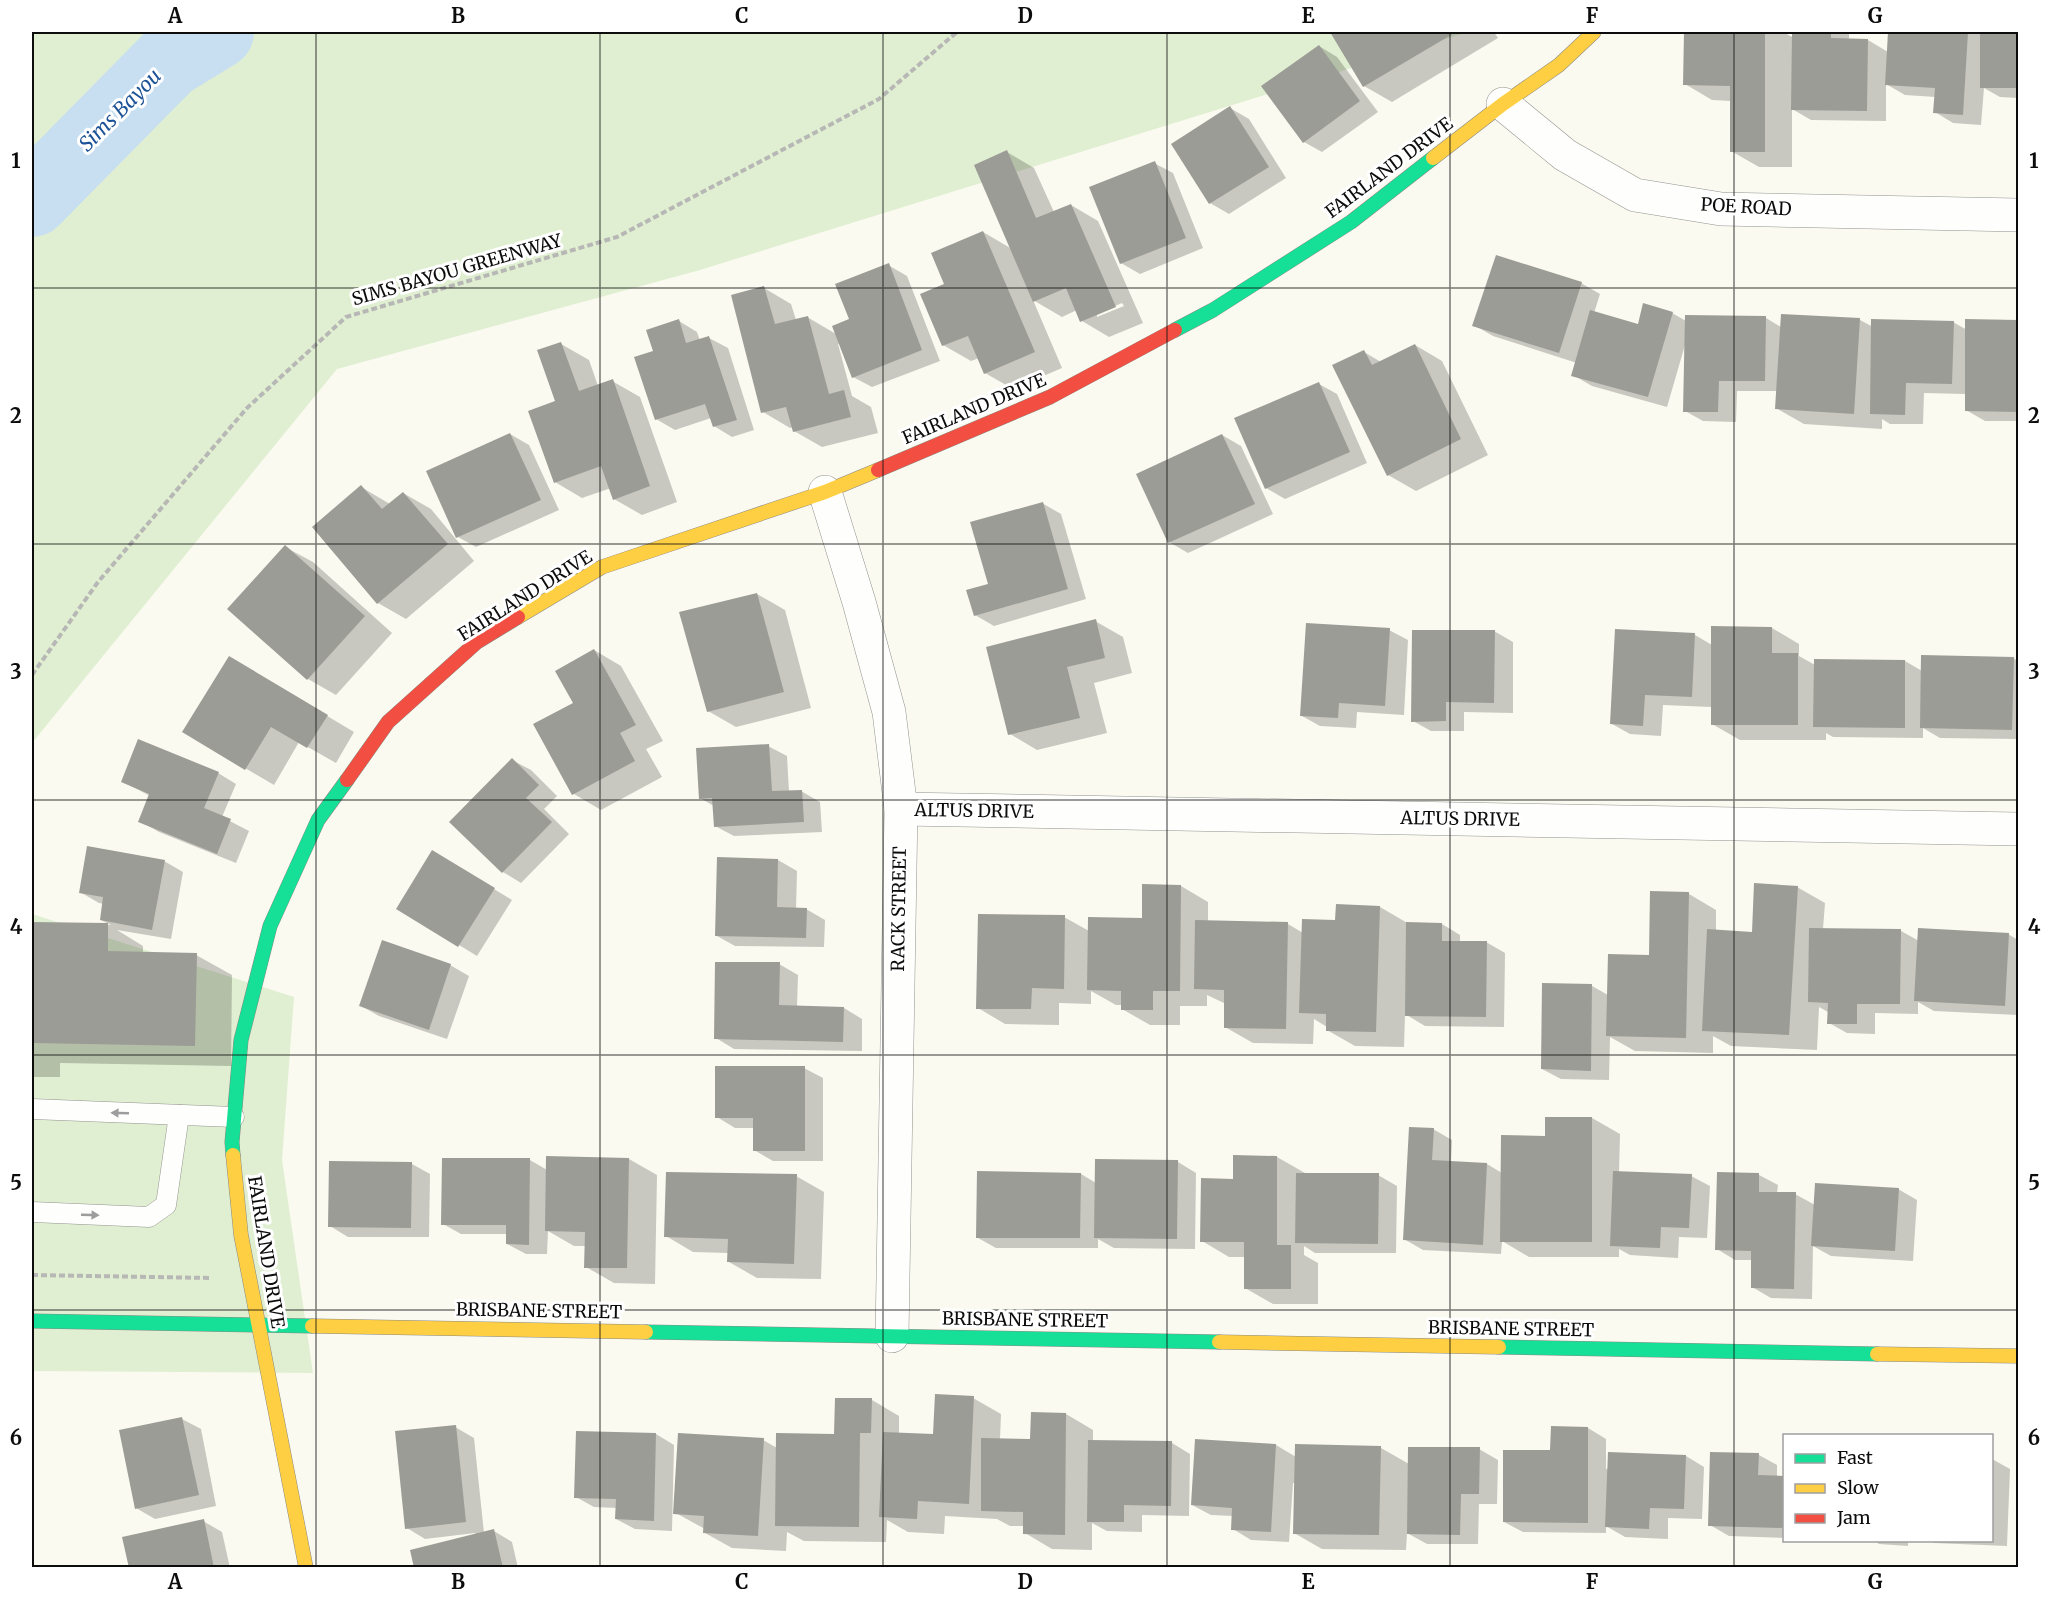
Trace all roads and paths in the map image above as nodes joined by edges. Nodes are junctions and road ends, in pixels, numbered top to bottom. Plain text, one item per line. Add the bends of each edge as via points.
1 (957, 32) edge
2 (1594, 32) edge
3 (1503, 104) junction
4 (2019, 215) edge
5 (825, 492) junction
6 (32, 675) edge
7 (901, 809) junction
8 (2019, 829) edge
9 (32, 1109) edge
10 (179, 1115) junction
11 (234, 1117) junction
12 (32, 1212) edge
13 (32, 1275) edge
14 (219, 1278) dead end
15 (32, 1321) edge
16 (259, 1324) junction
17 (892, 1336) junction
18 (2019, 1356) edge
19 (306, 1568) edge

1 - 6 path, SIMS BAYOU GREENWAY via 879,99 617,237 346,317 247,408 98,582
2 - 3 street, FAIRLAND DRIVE via 1559,65
3 - 4 street, POE ROAD via 1565,155 1635,195 1721,208
3 - 5 street, FAIRLAND DRIVE via 1351,222 1213,310 1050,397
5 - 7 street, RACK STREET via 889,712
5 - 11 street, FAIRLAND DRIVE via 602,567 477,642 388,722 318,820 270,926 241,1040
7 - 8 street, ALTUS DRIVE
7 - 17 street, RACK STREET
10 -> 9 lane
10 - 11 lane
12 -> 10 lane via 149,1217 166,1205
11 - 16 street, FAIRLAND DRIVE via 232,1142 241,1234
13 - 14 path
15 - 16 street, BRISBANE STREET
16 - 17 street, BRISBANE STREET
16 - 19 street, FAIRLAND DRIVE
17 - 18 street, BRISBANE STREET

